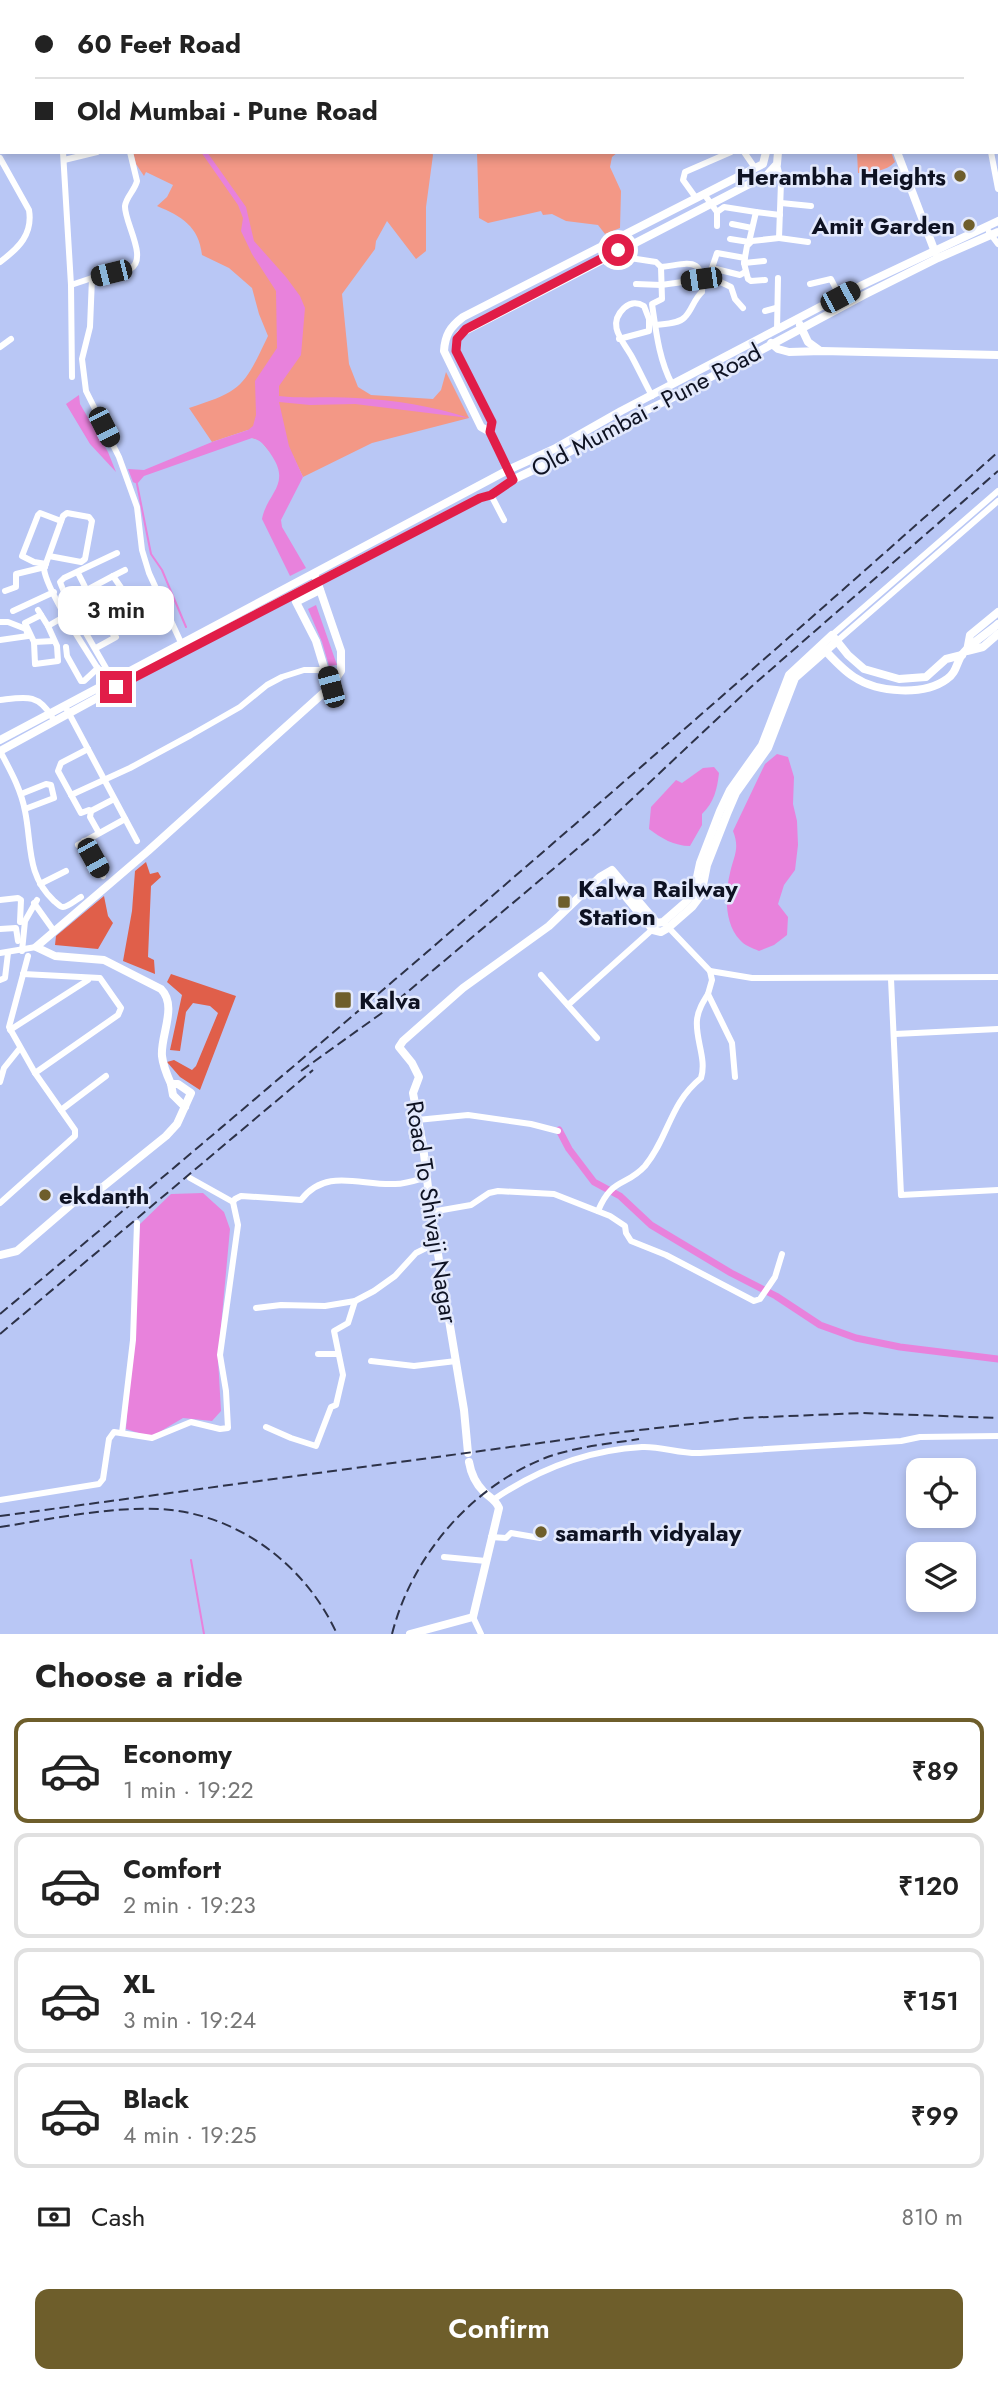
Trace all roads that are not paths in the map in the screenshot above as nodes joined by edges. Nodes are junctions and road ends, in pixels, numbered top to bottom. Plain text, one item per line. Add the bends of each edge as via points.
1 (130, 154) edge
2 (726, 154) edge
3 (745, 154) edge
4 (766, 154) edge
5 (778, 154) edge
6 (898, 154) edge
7 (991, 154) edge
8 (64, 156) edge
9 (0, 158) edge
10 (777, 164) junction
11 (755, 168) junction
12 (998, 189) edge
13 (700, 196) junction
14 (781, 203) junction
15 (811, 206) dead end
16 (714, 209) junction
17 (756, 212) junction
18 (780, 215) junction
19 (998, 221) edge
20 (732, 224) dead end
21 (717, 226) dead end
22 (985, 227) junction
23 (752, 228) junction
24 (995, 233) edge
25 (625, 235) junction
26 (779, 238) junction
27 (730, 239) dead end
28 (749, 242) junction
29 (808, 242) dead end
30 (998, 244) edge
31 (629, 245) junction
32 (936, 254) junction
33 (630, 258) dead end
34 (745, 261) junction
35 (764, 261) dead end
36 (0, 262) edge
37 (661, 267) junction
38 (745, 272) junction
39 (92, 278) junction
40 (778, 278) dead end
41 (701, 279) junction
42 (765, 280) dead end
43 (636, 284) dead end
44 (810, 284) dead end
45 (71, 285) junction
46 (661, 285) junction
47 (840, 297) junction
48 (743, 308) dead end
49 (776, 308) junction
50 (765, 311) dead end
51 (458, 320) junction
52 (800, 323) junction
53 (656, 326) junction
54 (464, 330) junction
55 (777, 330) junction
56 (10, 339) dead end
57 (619, 339) junction
58 (771, 343) junction
59 (0, 347) edge
60 (822, 351) junction
61 (998, 355) edge
62 (72, 377) dead end
63 (672, 384) junction
64 (652, 397) junction
65 (621, 411) junction
66 (626, 420) junction
67 (490, 432) junction
68 (508, 470) junction
69 (513, 480) junction
70 (998, 491) edge
71 (491, 495) junction
72 (998, 501) edge
73 (504, 520) dead end
74 (61, 521) junction
75 (117, 553) dead end
76 (49, 556) junction
77 (45, 566) junction
78 (125, 570) dead end
79 (78, 573) junction
80 (113, 576) junction
81 (317, 582) junction
82 (5, 591) dead end
83 (85, 591) junction
84 (54, 592) junction
85 (285, 599) junction
86 (296, 602) junction
87 (38, 608) junction
88 (13, 611) dead end
89 (998, 612) edge
90 (67, 615) junction
91 (0, 622) edge
92 (10, 623) junction
93 (998, 624) edge
94 (48, 626) junction
95 (109, 629) junction
96 (998, 634) edge
97 (835, 638) junction
98 (13, 639) junction
99 (0, 640) edge
100 (82, 640) junction
101 (34, 642) junction
102 (56, 644) junction
103 (183, 646) junction
104 (66, 647) junction
105 (96, 648) junction
106 (823, 648) junction
107 (964, 653) junction
108 (98, 668) junction
109 (326, 670) junction
110 (112, 685) junction
111 (331, 687) junction
112 (0, 699) edge
113 (67, 710) junction
114 (52, 717) junction
115 (0, 740) edge
116 (88, 749) junction
117 (0, 751) edge
118 (103, 779) junction
119 (21, 794) junction
120 (71, 795) junction
121 (114, 799) junction
122 (25, 809) junction
123 (92, 811) junction
124 (125, 819) junction
125 (99, 833) junction
126 (137, 841) dead end
127 (66, 871) dead end
128 (103, 876) dead end
129 (40, 884) junction
130 (81, 897) dead end
131 (0, 900) edge
132 (20, 922) dead end
133 (660, 926) junction
134 (0, 929) edge
135 (54, 931) junction
136 (36, 947) junction
137 (4, 953) edge
138 (22, 953) junction
139 (110, 962) junction
140 (710, 971) junction
141 (23, 974) junction
142 (541, 975) dead end
143 (998, 977) edge
144 (100, 978) junction
145 (90, 979) junction
146 (891, 979) junction
147 (0, 980) edge
148 (708, 994) junction
149 (568, 1005) junction
150 (10, 1030) junction
151 (998, 1030) edge
152 (895, 1034) junction
153 (597, 1038) dead end
154 (20, 1048) junction
155 (35, 1073) junction
156 (106, 1076) dead end
157 (735, 1077) dead end
158 (0, 1082) edge
159 (172, 1084) junction
160 (185, 1107) junction
161 (61, 1110) junction
162 (417, 1121) junction
163 (558, 1131) dead end
164 (428, 1177) junction
165 (190, 1178) dead end
166 (998, 1190) edge
167 (233, 1202) junction
168 (0, 1203) edge
169 (598, 1211) junction
170 (431, 1212) junction
171 (137, 1223) dead end
172 (436, 1243) junction
173 (782, 1254) dead end
174 (0, 1255) edge
175 (355, 1301) junction
176 (256, 1308) dead end
177 (318, 1354) dead end
178 (338, 1354) junction
179 (456, 1361) junction
180 (371, 1362) dead end
181 (266, 1427) dead end
182 (122, 1433) junction
183 (998, 1436) edge
184 (0, 1500) edge
185 (493, 1500) junction
186 (491, 1537) junction
187 (540, 1538) dead end
188 (444, 1557) dead end
189 (486, 1561) junction
190 (473, 1617) junction
191 (410, 1634) edge
192 (481, 1634) edge

1 - 39 street via 137,181 125,208 136,262 131,268
2 - 13 street via 685,172 683,180
3 - 11 street
4 - 11 street via 763,164
5 - 10 street
6 - 32 street
7 - 12 street
8 - 45 street
9 - 36 street via 30,219 26,238
10 - 14 street
10 - 16 street
11 - 13 street
13 - 16 street
13 - 25 street
14 - 15 street
14 - 18 street
16 - 17 street
16 - 21 street
16 - 31 street
17 - 18 street
17 - 23 street
18 - 26 street
19 - 22 street, Old Mumbai - Pune Road
20 - 23 street
22 - 24 street
22 - 32 street, Old Mumbai - Pune Road
23 - 28 street
24 - 30 street
24 - 32 street, Old Mumbai - Pune Road
25 - 31 street
25 - 51 street
26 - 28 street
26 - 29 street
27 - 28 street
28 - 34 street
31 - 54 street
32 - 47 street, Old Mumbai - Pune Road
32 - 52 street, Old Mumbai - Pune Road
33 - 37 street
34 - 35 street
34 - 38 street
34 - 38 street via 717,253 712,268 740,275
37 - 41 street via 696,264
37 - 46 street
38 - 42 street via 751,281
39 - 45 street
39 - 103 street via 90,327 82,359 86,391 126,475 137,507 145,562
40 - 49 street
41 - 46 street
41 - 48 street via 723,281
41 - 53 street via 702,292 686,317
43 - 46 street
44 - 47 street via 831,279
45 - 62 street
46 - 53 street via 662,299 652,304
47 - 52 street, Old Mumbai - Pune Road
49 - 50 street
49 - 55 street
51 - 54 street
51 - 67 street via 445,338 444,351 481,427
52 - 55 street, Old Mumbai - Pune Road
52 - 58 street, Old Mumbai - Pune Road
52 - 60 street via 808,342
53 - 63 street
54 - 67 street via 456,351 492,422
55 - 63 street, Old Mumbai - Pune Road
56 - 59 street
57 - 57 street via 649,331 644,306 633,303 619,314
57 - 64 street
58 - 60 street via 789,352
58 - 66 street, Old Mumbai - Pune Road
60 - 61 street
63 - 64 street, Old Mumbai - Pune Road
64 - 65 street, Old Mumbai - Pune Road
65 - 66 street
65 - 68 street, Old Mumbai - Pune Road
66 - 69 street, Old Mumbai - Pune Road
67 - 68 street
68 - 69 street
68 - 81 street, Old Mumbai - Pune Road
69 - 71 street, Old Mumbai - Pune Road
70 - 97 street
71 - 73 street
71 - 81 street, Old Mumbai - Pune Road
72 - 97 street
74 - 76 street
74 - 76 street via 68,513 92,521 85,559
74 - 77 street via 40,513 22,556
75 - 79 street
76 - 77 street
77 - 82 street via 16,574 16,587
77 - 84 street via 45,577
78 - 80 street
79 - 83 street
79 - 105 street via 64,578 61,586
80 - 83 street
80 - 95 street via 131,614
81 - 85 street, Old Mumbai - Pune Road
81 - 86 street
81 - 103 street, Old Mumbai - Pune Road
81 - 111 street via 342,660
83 - 95 street
84 - 87 street
84 - 90 street
85 - 86 street
85 - 103 street, Old Mumbai - Pune Road
86 - 109 street
87 - 88 street
87 - 94 street
87 - 101 street via 25,623
89 - 107 street via 970,635
90 - 94 street
90 - 100 street
91 - 92 street
92 - 98 street
92 - 98 street via 28,632 27,638
93 - 107 street
94 - 102 street
95 - 105 street via 116,637
96 - 107 street via 983,647
97 - 106 street
97 - 107 street via 864,669 899,679 926,677 946,659
98 - 99 street
100 - 104 street
100 - 108 street
101 - 102 street
101 - 102 street via 35,664 57,662
102 - 104 street
103 - 110 street, Old Mumbai - Pune Road
104 - 108 street via 81,681
105 - 110 street
106 - 107 street via 854,677 872,686 906,690 934,687 948,679
106 - 133 street via 789,675 788,688 762,745 720,811 694,891
108 - 110 street
109 - 111 street
109 - 118 street via 282,677 231,712
110 - 113 street, Old Mumbai - Pune Road
111 - 135 street
112 - 114 street via 36,699
113 - 114 street, Old Mumbai - Pune Road
113 - 116 street
114 - 115 street, Old Mumbai - Pune Road
114 - 117 street, Old Mumbai - Pune Road
116 - 118 street
116 - 120 street via 58,766
117 - 119 street
118 - 120 street
118 - 121 street
119 - 122 street
119 - 122 street via 46,784 54,793 50,801
120 - 123 street via 80,813
121 - 123 street
121 - 124 street
122 - 129 street via 30,856
123 - 125 street via 90,817
124 - 125 street
124 - 126 street
125 - 128 street via 81,843
127 - 129 street
129 - 130 street via 62,907
131 - 132 street via 20,900
133 - 140 street
133 - 149 street
133 - 162 street, Road To Shivaji Nagar via 610,872 600,877 549,926 463,988 403,1041 399,1048 419,1077 412,1093
134 - 138 street via 18,930
135 - 136 street
135 - 138 street via 35,902 25,921
136 - 138 street
136 - 139 street via 55,956
137 - 138 street
137 - 147 street via 5,978
138 - 141 street
139 - 144 street
139 - 159 street via 165,993 169,1005 161,1053
140 - 146 street via 752,978
140 - 148 street
141 - 145 street
141 - 150 street
142 - 149 street
143 - 146 street
144 - 145 street
144 - 155 street via 120,1012
145 - 150 street
146 - 152 street
148 - 157 street via 732,1043
148 - 169 street via 696,1023 701,1077 678,1102 653,1155 643,1168 613,1186
149 - 153 street
150 - 154 street
151 - 152 street
152 - 166 street via 901,1195
154 - 155 street
154 - 158 street via 4,1068
155 - 161 street
156 - 161 street
159 - 160 street via 173,1095
159 - 160 street via 191,1093
160 - 174 street via 166,1136 99,1190 74,1202 17,1251
161 - 168 street via 75,1130 72,1140
162 - 163 street via 468,1115
162 - 164 street, Road To Shivaji Nagar
164 - 167 street via 392,1184 345,1180 312,1188 301,1200 241,1196
164 - 170 street, Road To Shivaji Nagar
165 - 167 street
167 - 182 street via 238,1225 220,1355 228,1427 191,1422 152,1438
169 - 170 street via 554,1194 498,1191 471,1205
169 - 173 street via 625,1226 631,1241 751,1300 757,1301 766,1291
170 - 172 street, Road To Shivaji Nagar
171 - 182 street via 133,1340
172 - 175 street via 416,1253 395,1276
172 - 179 street, Road To Shivaji Nagar
175 - 176 street
175 - 178 street via 348,1323 334,1331
177 - 178 street
178 - 181 street via 342,1383 316,1446
179 - 180 street via 414,1366
179 - 185 street, Road To Shivaji Nagar via 468,1457 475,1481
182 - 184 street via 110,1436 99,1484
183 - 185 street via 694,1453 652,1447 619,1450 547,1468
185 - 186 street via 499,1508
186 - 187 street via 506,1538 511,1533
186 - 189 street
188 - 189 street
189 - 190 street
190 - 191 street
190 - 192 street

